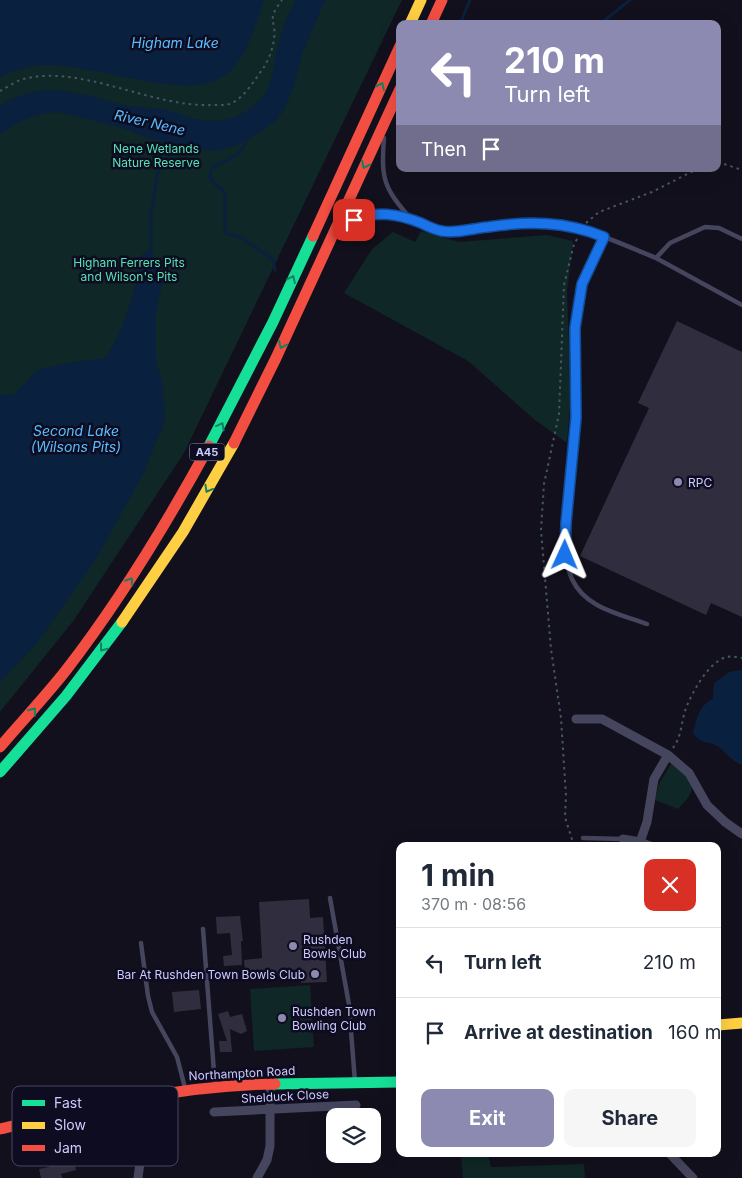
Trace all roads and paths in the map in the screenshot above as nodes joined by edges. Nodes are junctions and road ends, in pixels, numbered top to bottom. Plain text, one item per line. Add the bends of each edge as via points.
1 (282, 0) edge
2 (422, 0) edge
3 (442, 0) edge
4 (412, 20) edge
5 (433, 20) edge
6 (396, 55) edge
7 (0, 91) edge
8 (396, 98) edge
9 (385, 121) junction
10 (721, 163) edge
11 (742, 170) edge
12 (411, 219) junction
13 (604, 237) junction
14 (742, 239) edge
15 (324, 252) junction
16 (656, 258) junction
17 (742, 305) edge
18 (647, 624) dead end
19 (742, 658) edge
20 (576, 719) dead end
21 (0, 747) edge
22 (668, 755) junction
23 (0, 772) edge
24 (742, 834) edge
25 (583, 838) dead end
26 (623, 839) joint
27 (640, 842) joint
28 (330, 898) dead end
29 (203, 929) dead end
30 (141, 943) dead end
31 (742, 1023) edge
32 (721, 1025) edge
33 (396, 1082) edge
34 (270, 1083) junction
35 (355, 1083) junction
36 (216, 1086) junction
37 (185, 1090) junction
38 (178, 1091) edge
39 (356, 1105) dead end
40 (270, 1110) junction
41 (214, 1112) dead end
42 (673, 1157) edge
43 (257, 1178) edge
44 (693, 1178) edge

1 - 7 path via 272,20 274,35 268,60 248,89 228,105 193,106 110,85 53,76 19,81
2 - 4 main road
3 - 5 main road
21 -> 6 main road, A45 via 29,716 114,605 176,509 257,355
8 - 9 main road, A45
9 - 12 lane via 382,169 387,187
9 -> 15 main road, A45
10 - 11 path
12 - 13 lane via 442,232 518,222 551,223 583,228
12 - 15 lane via 367,214 354,220
13 - 16 lane
13 - 18 lane via 582,284 575,328 576,418 565,555 572,579 584,598 604,609
14 - 16 lane via 718,228 705,227 670,243
15 -> 23 main road, A45 via 235,442 162,566 45,723
16 - 17 lane
19 - 22 path via 725,658 708,671 686,708 678,742
20 - 22 street via 602,719
22 - 24 street via 689,773 706,805
22 - 27 street via 654,779
25 - 26 lane
26 - 27 street
28 - 35 lane via 349,1005
29 - 36 lane
30 - 37 lane via 152,1012 177,1057
31 - 32 main road
33 - 35 main road, Northampton Road
34 - 35 main road, Northampton Road
34 - 36 main road, Northampton Road
34 - 40 street
36 - 37 main road, Northampton Road
37 - 38 main road, Northampton Road
39 - 40 street, Shelduck Close
40 - 41 street, Shelduck Close
40 - 43 street via 270,1146
42 - 44 street

